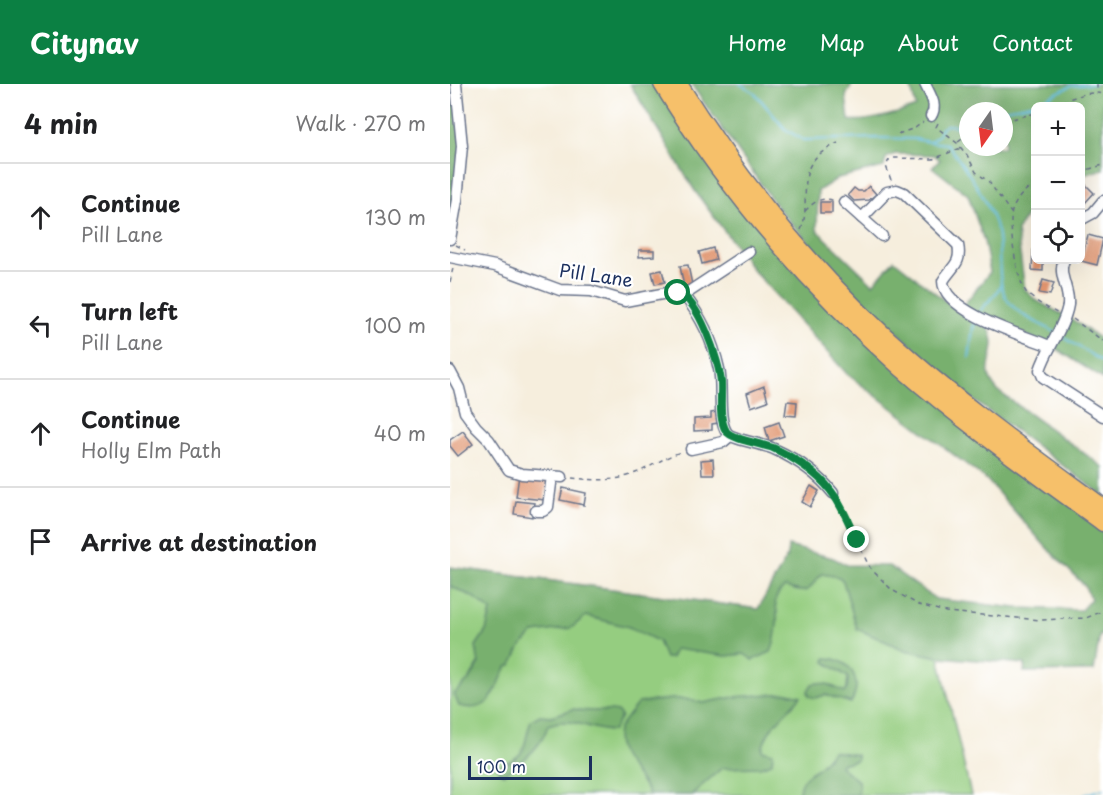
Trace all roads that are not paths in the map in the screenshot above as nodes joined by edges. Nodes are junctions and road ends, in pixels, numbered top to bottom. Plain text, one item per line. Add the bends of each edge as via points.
1 (456, 84) edge
2 (662, 84) edge
3 (679, 84) edge
4 (925, 84) edge
5 (934, 122) road end
6 (1103, 201) edge
7 (844, 202) road end
8 (1085, 217) edge
9 (862, 218) junction
10 (882, 236) dead end
11 (450, 238) edge
12 (748, 252) dead end
13 (453, 257) edge
14 (1063, 264) edge
15 (684, 295) junction
16 (1054, 337) junction
17 (450, 371) edge
18 (1103, 416) edge
19 (730, 436) junction
20 (691, 449) road end
21 (833, 493) road end
22 (1103, 507) edge
23 (536, 511) dead end
24 (1103, 523) edge

1 - 11 street via 462,146
2 - 24 highway via 708,154 755,215 851,321 966,422
3 - 22 highway via 764,204 856,308 911,360 978,414
4 - 5 street via 934,103
6 - 8 street
7 - 9 street
9 - 10 street
9 - 16 street via 887,192 904,193 958,245 957,263 943,281 946,293 975,316
12 - 15 street
13 - 15 street, Pill Lane via 495,266 560,290 591,291 626,301 672,292
14 - 16 street via 1068,291 1065,317
15 - 19 street via 700,318 716,360 724,429
16 - 18 street via 1040,370 1043,376
17 - 23 street via 465,412 495,446 509,470 557,477 548,507
19 - 20 street via 723,442
19 - 21 street via 774,448 821,479

